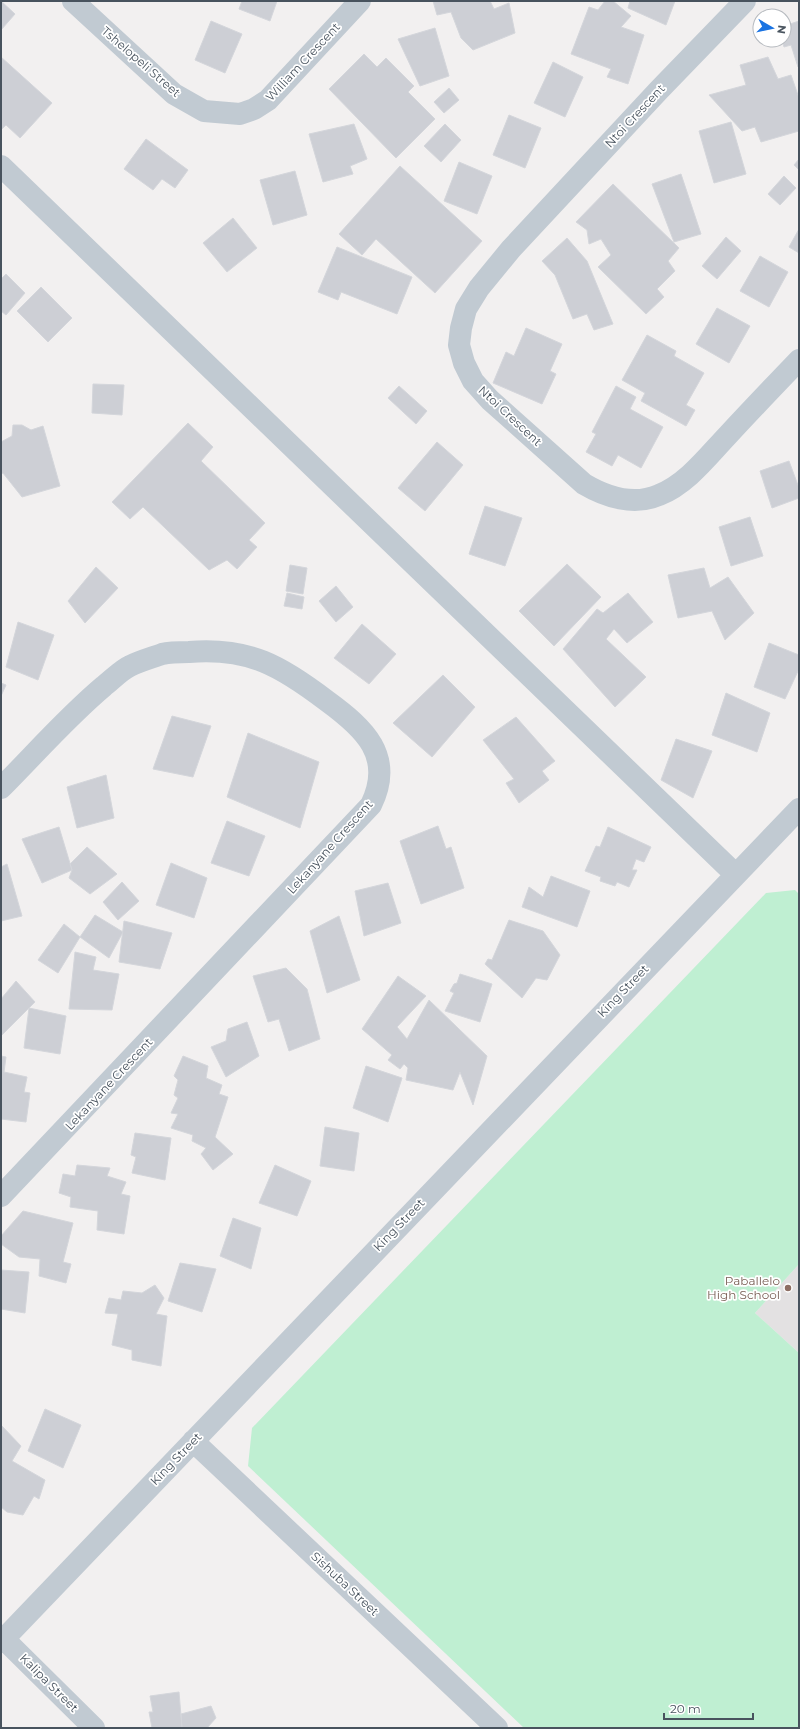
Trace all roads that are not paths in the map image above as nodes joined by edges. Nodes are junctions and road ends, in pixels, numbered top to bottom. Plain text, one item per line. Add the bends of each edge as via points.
1 (72, 1) edge
2 (360, 1) edge
3 (745, 1) edge
4 (240, 114) joint
5 (1, 166) edge
6 (799, 360) edge
7 (1, 788) edge
8 (795, 822) edge
9 (736, 874) junction
10 (1, 1196) edge
11 (194, 1440) junction
12 (3, 1641) edge
13 (94, 1728) edge
14 (497, 1728) edge

1 - 4 street, Tshelopeli Street via 174,94 204,111
2 - 4 street, William Crescent via 268,100
3 - 6 street, Ntoi Crescent via 511,249 479,288 466,309 459,345 473,381 490,400 584,484 598,492 618,498 640,500 659,495 691,473
5 - 9 street
7 - 10 street, Lekanyane Crescent via 81,706 129,666 164,654 204,650 244,654 276,665 300,680 362,729 374,746 379,764 376,793 371,805
8 - 9 street, King Street
9 - 11 street, King Street
11 - 12 street, King Street
11 - 14 street, Sishuba Street
12 - 13 street, Kalipa Street

